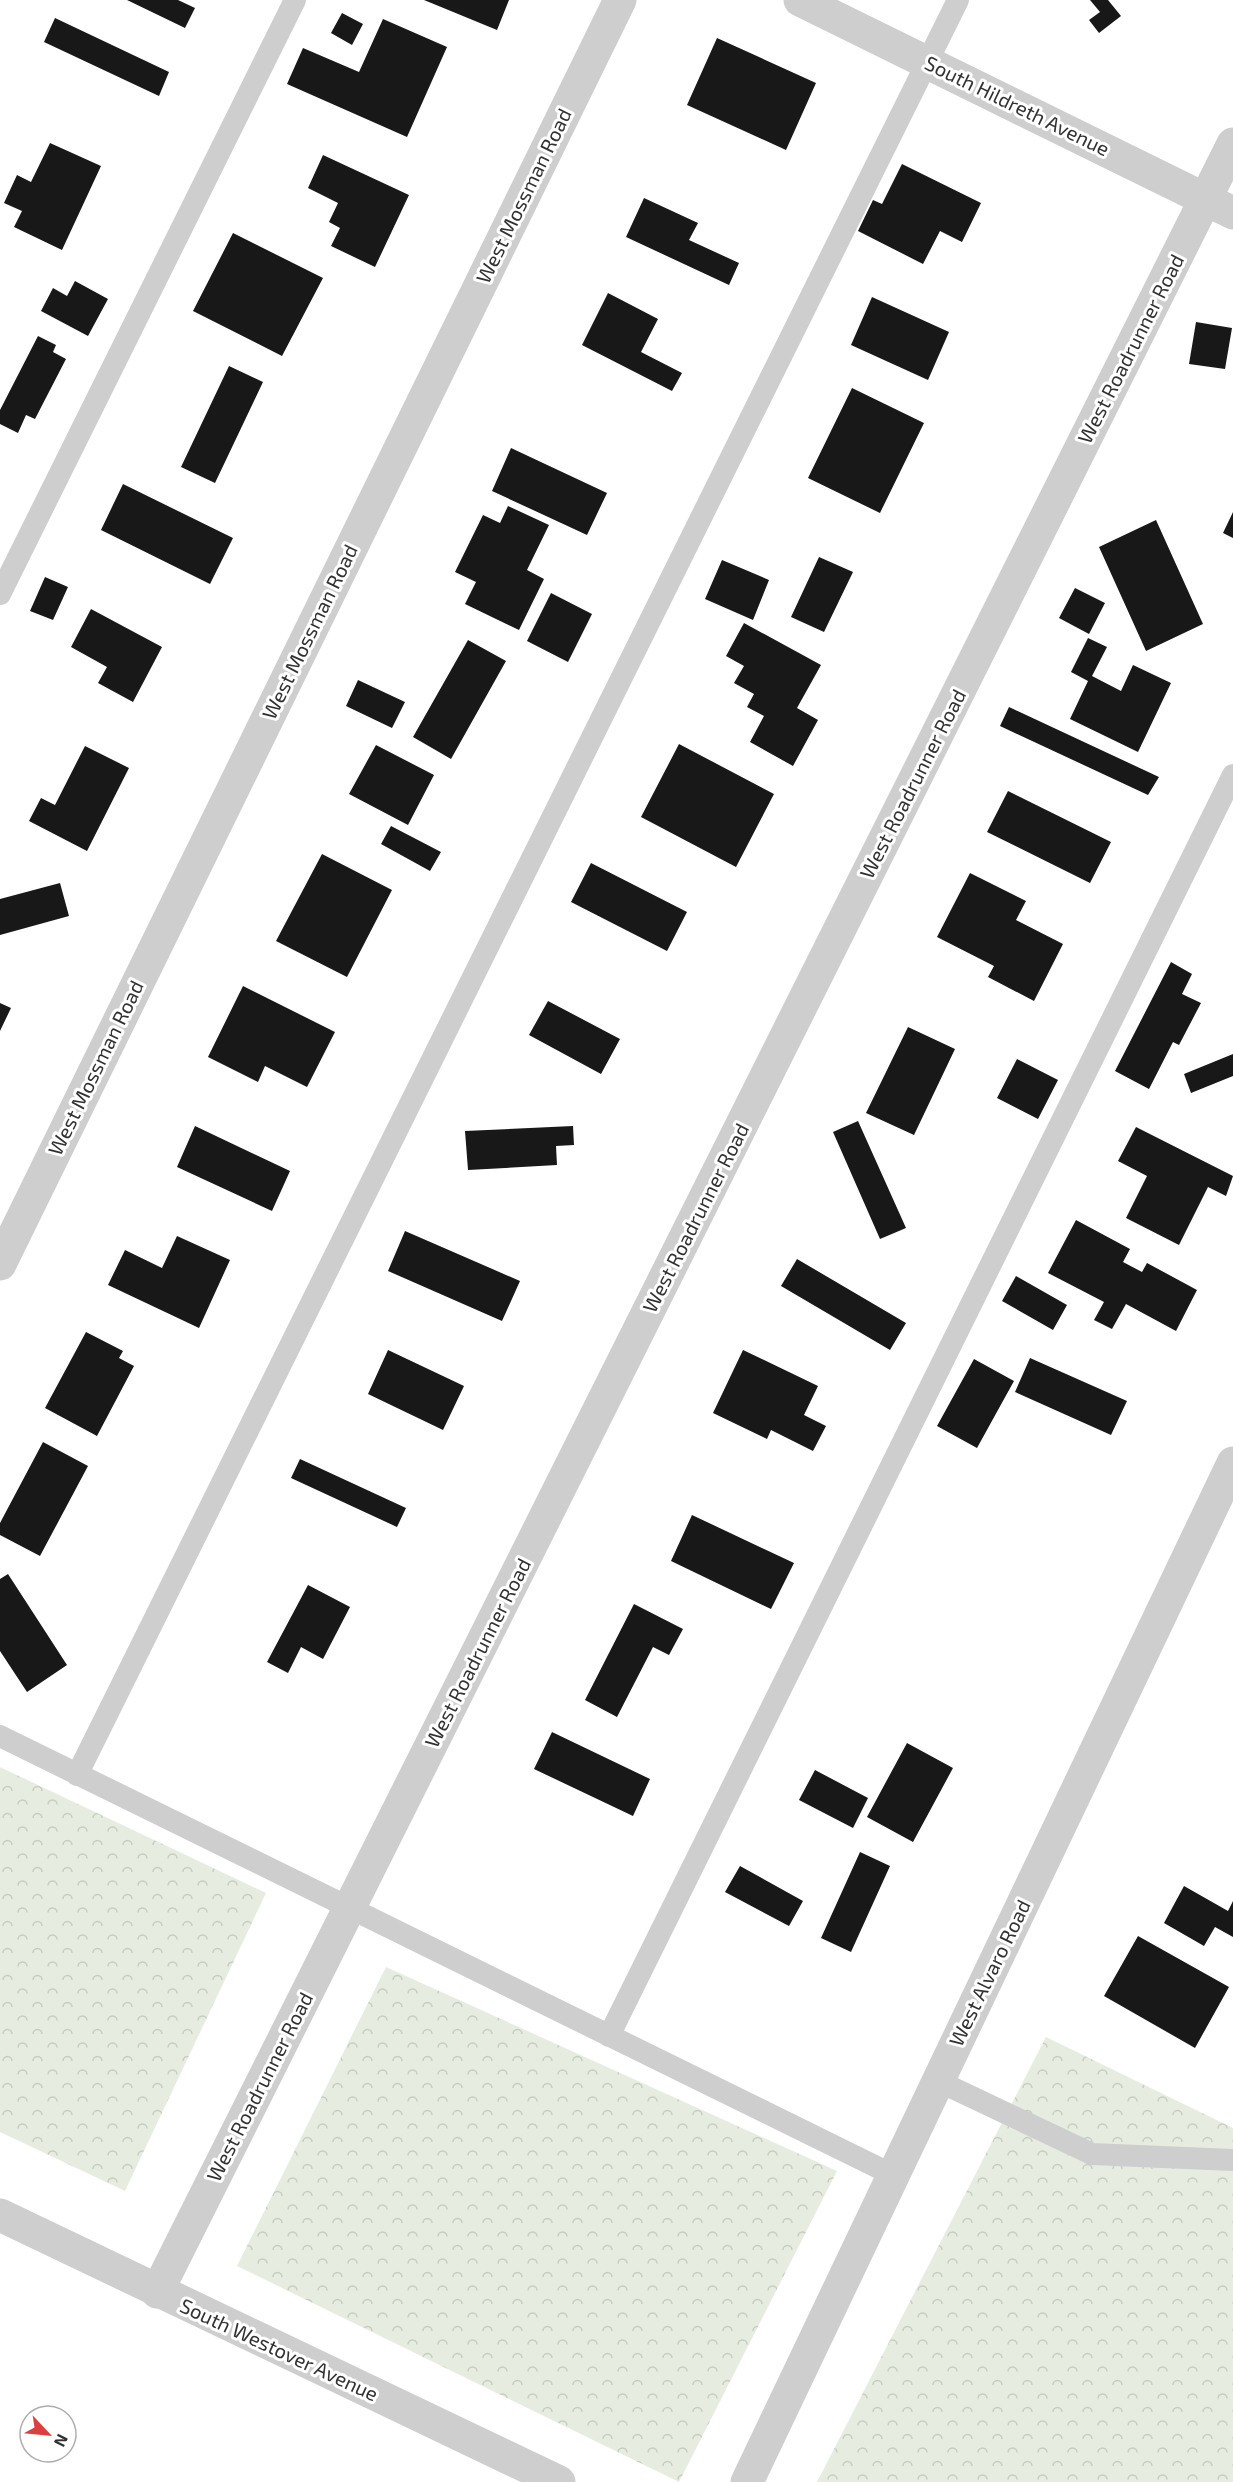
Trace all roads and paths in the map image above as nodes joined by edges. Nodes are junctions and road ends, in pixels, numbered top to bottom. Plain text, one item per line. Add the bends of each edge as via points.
1 (295, 0) edge
2 (620, 0) edge
3 (800, 0) edge
4 (958, 0) edge
5 (927, 62) junction
6 (1233, 144) edge
7 (1220, 206) edge
8 (0, 594) edge
9 (1233, 775) edge
10 (0, 1264) edge
11 (1233, 1463) edge
12 (0, 1736) edge
13 (77, 1775) junction
14 (349, 1910) junction
15 (609, 2036) junction
16 (938, 2081) junction
17 (1233, 2160) edge
18 (893, 2175) junction
19 (0, 2215) edge
20 (158, 2292) junction
21 (560, 2482) edge
22 (747, 2482) edge

1 - 8 lane
2 - 10 street, West Mossman Road
3 - 5 street, South Hildreth Avenue
4 - 5 lane
5 - 7 street, South Hildreth Avenue
5 - 13 lane
6 - 7 street, West Roadrunner Road
7 - 14 street, West Roadrunner Road
9 - 15 lane
11 - 16 street, West Alvaro Road
12 - 13 lane
13 - 14 lane
14 - 15 lane
14 - 20 street, West Roadrunner Road
15 - 18 lane
16 - 17 lane via 1092,2154
16 - 18 street, West Alvaro Road
18 - 22 street, West Alvaro Road
19 - 20 street, South Westover Avenue
20 - 21 street, South Westover Avenue

